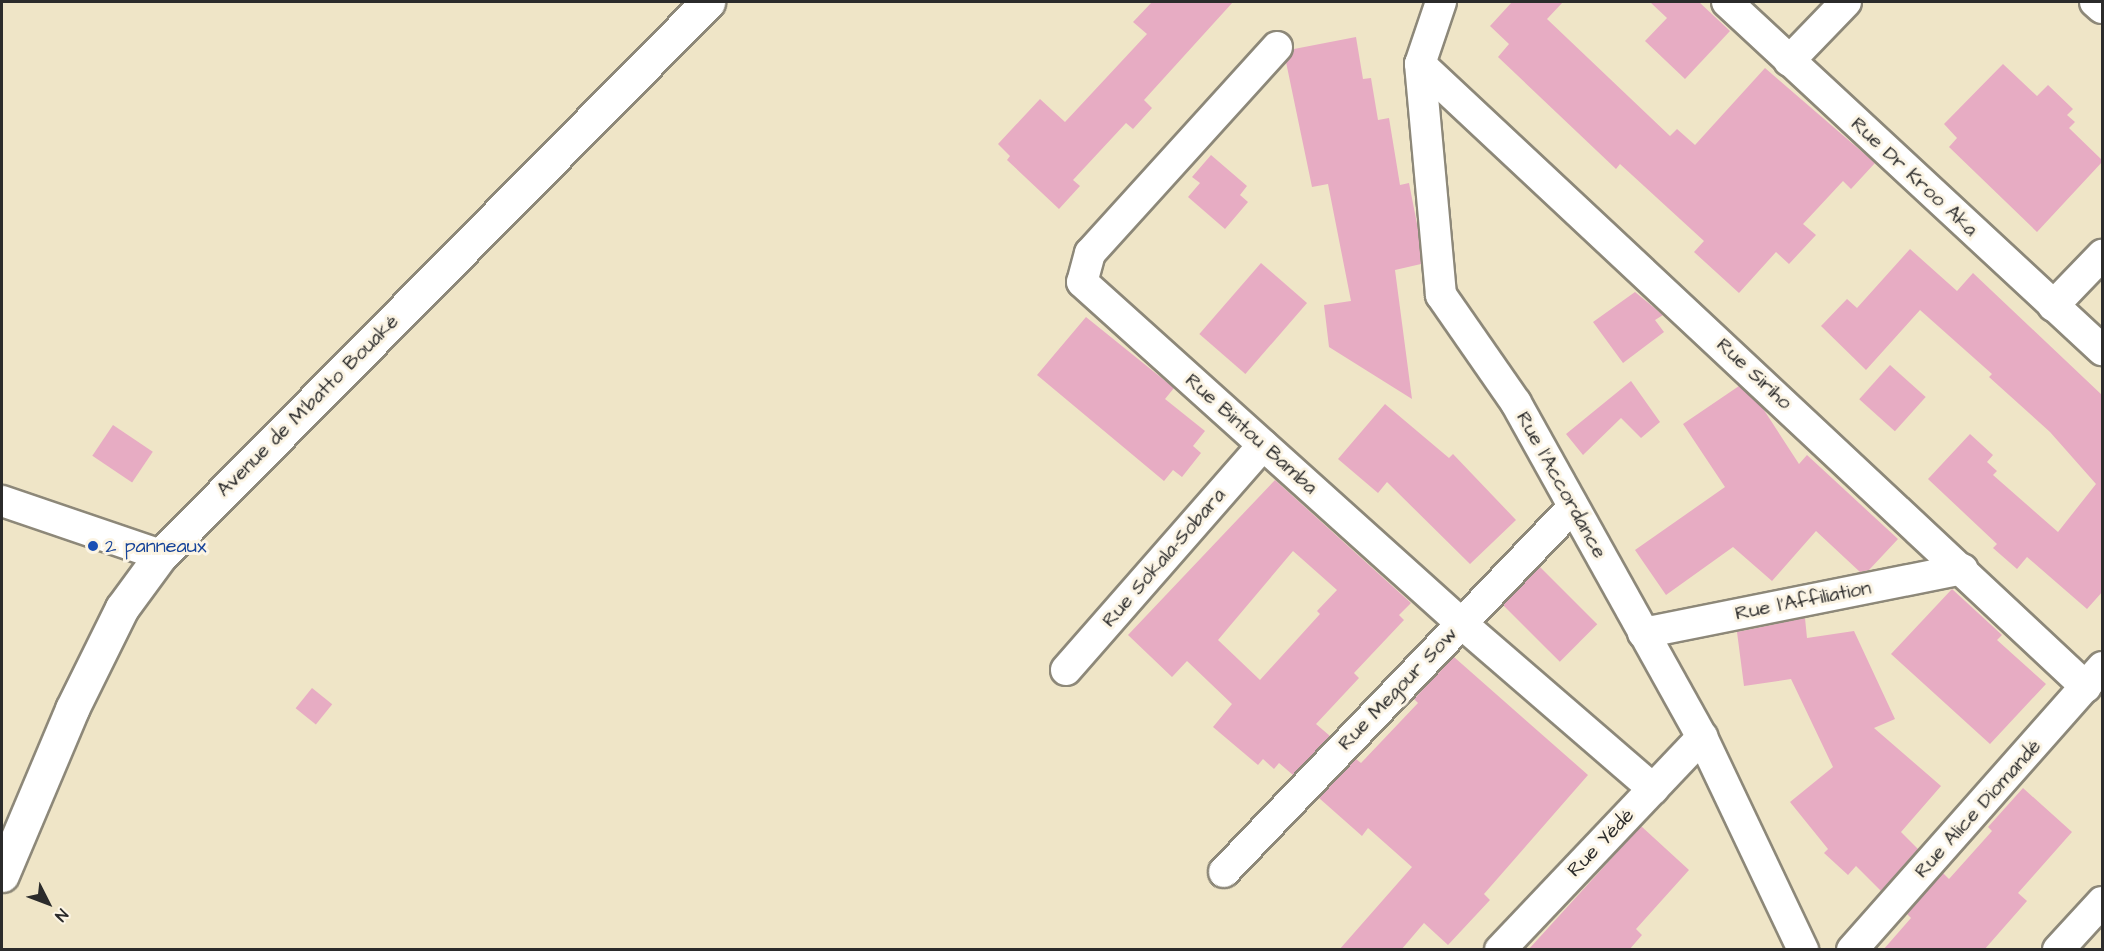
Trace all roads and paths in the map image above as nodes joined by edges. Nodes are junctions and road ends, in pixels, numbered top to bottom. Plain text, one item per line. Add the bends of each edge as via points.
1 (708, 2) edge
2 (1441, 2) edge
3 (1727, 2) edge
4 (1846, 2) edge
5 (2095, 2) edge
6 (2103, 8) edge
7 (1277, 47) dead end
8 (1789, 61) junction
9 (1420, 64) junction
10 (2103, 255) edge
11 (2053, 306) junction
12 (2103, 350) edge
13 (1263, 445) junction
14 (2, 501) edge
15 (1573, 507) junction
16 (161, 555) junction
17 (1963, 569) junction
18 (1461, 623) junction
19 (1643, 633) junction
20 (1066, 670) dead end
21 (2094, 677) edge
22 (1702, 737) junction
23 (1653, 789) junction
24 (1224, 872) dead end
25 (2, 875) edge
26 (2103, 902) edge
27 (1500, 950) edge
28 (1803, 950) edge
29 (1852, 950) edge
30 (2058, 950) edge

1 - 16 street, Avenue de M'batto Bouaké
2 - 9 street, Rue l'Accordance
3 - 8 street, Rue Dr Kroo Aka
4 - 8 street
5 - 6 street
7 - 13 street, Rue Bintou Bamba via 1090,253 1082,282
8 - 11 street, Rue Dr Kroo Aka
9 - 15 street, Rue l'Accordance via 1441,295 1516,403
9 - 17 street, Rue Siriho
10 - 11 street
11 - 12 street, Rue Dr Kroo Aka
13 - 18 street, Rue Bintou Bamba
13 - 20 street, Rue Sokala-Sobara
14 - 16 street
15 - 18 street, Rue Megour Sow
15 - 19 street, Rue l'Accordance
16 - 25 street, Avenue de M'batto Bouaké via 117,618 72,709
17 - 19 street, Rue l'Affiliation
17 - 21 street, Rue Siriho
18 - 23 street, Rue Bintou Bamba
18 - 24 street, Rue Megour Sow
19 - 22 street, Rue l'Accordance
21 - 29 street, Rue Alice Diomandé
22 - 23 street, Rue Yédé
22 - 28 street, Rue l'Accordance
23 - 27 street, Rue Yédé
26 - 30 street

